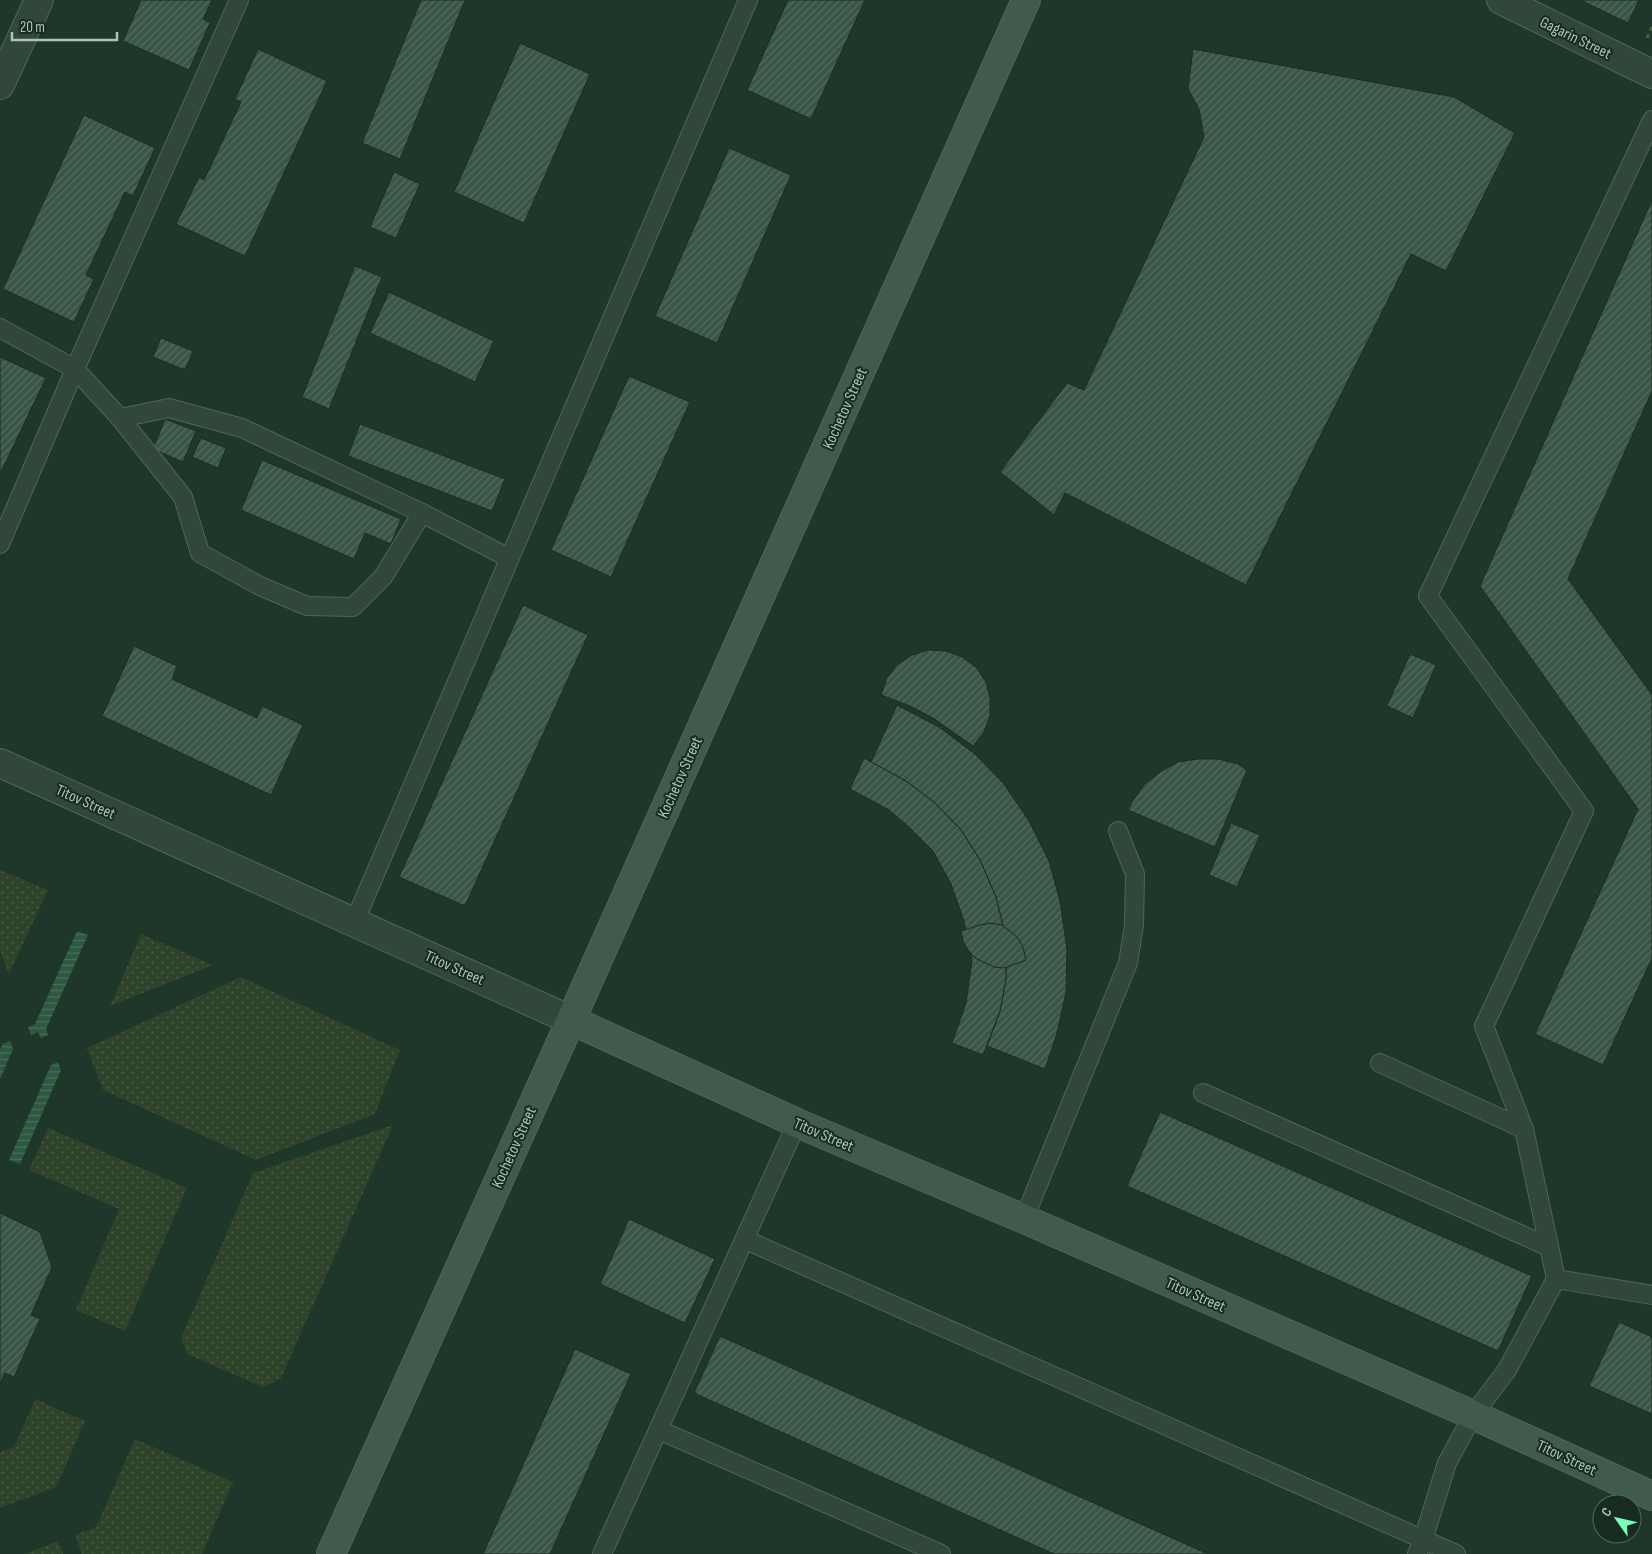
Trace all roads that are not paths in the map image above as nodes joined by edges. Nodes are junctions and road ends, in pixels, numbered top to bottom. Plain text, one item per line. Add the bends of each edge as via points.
1 (38, 0) edge
2 (239, 0) edge
3 (748, 0) edge
4 (1026, 0) edge
5 (1508, 1) edge
6 (1652, 74) edge
7 (0, 85) edge
8 (1652, 120) edge
9 (0, 328) edge
10 (74, 369) junction
11 (120, 418) junction
12 (422, 513) junction
13 (0, 544) edge
14 (509, 558) junction
15 (0, 763) edge
16 (1118, 831) dead end
17 (354, 923) junction
18 (571, 1020) junction
19 (1380, 1063) dead end
20 (1203, 1093) dead end
21 (798, 1123) junction
22 (1524, 1129) junction
23 (1024, 1219) junction
24 (746, 1240) junction
25 (1549, 1247) junction
26 (1556, 1279) junction
27 (1652, 1295) edge
28 (1473, 1414) junction
29 (659, 1430) junction
30 (1652, 1496) edge
31 (1420, 1547) edge
32 (331, 1554) edge
33 (602, 1554) edge
34 (941, 1554) edge
35 (1456, 1554) edge

1 - 7 street
2 - 10 lane
3 - 14 lane
4 - 18 main road, Kochetov Street
5 - 6 street, Gagarin Street
8 - 22 lane via 1428,596 1584,810 1484,1026
9 - 10 lane
10 - 11 lane
10 - 13 lane
11 - 12 lane via 169,408 242,428
11 - 12 lane via 183,497 200,553 260,586 307,606 353,607 383,577
12 - 14 lane
14 - 17 lane
15 - 17 street, Titov Street
16 - 23 lane via 1135,874 1134,926 1128,963
17 - 18 street, Titov Street
18 - 21 main road, Titov Street
18 - 32 main road, Kochetov Street
19 - 22 lane
20 - 25 lane
21 - 23 main road, Titov Street
21 - 24 lane
22 - 25 lane
23 - 28 main road, Titov Street
24 - 29 lane
24 - 31 lane
25 - 26 lane
26 - 27 lane
26 - 28 lane via 1507,1370
28 - 30 main road, Titov Street
28 - 31 lane via 1447,1463
29 - 33 lane
29 - 34 lane
31 - 35 lane

